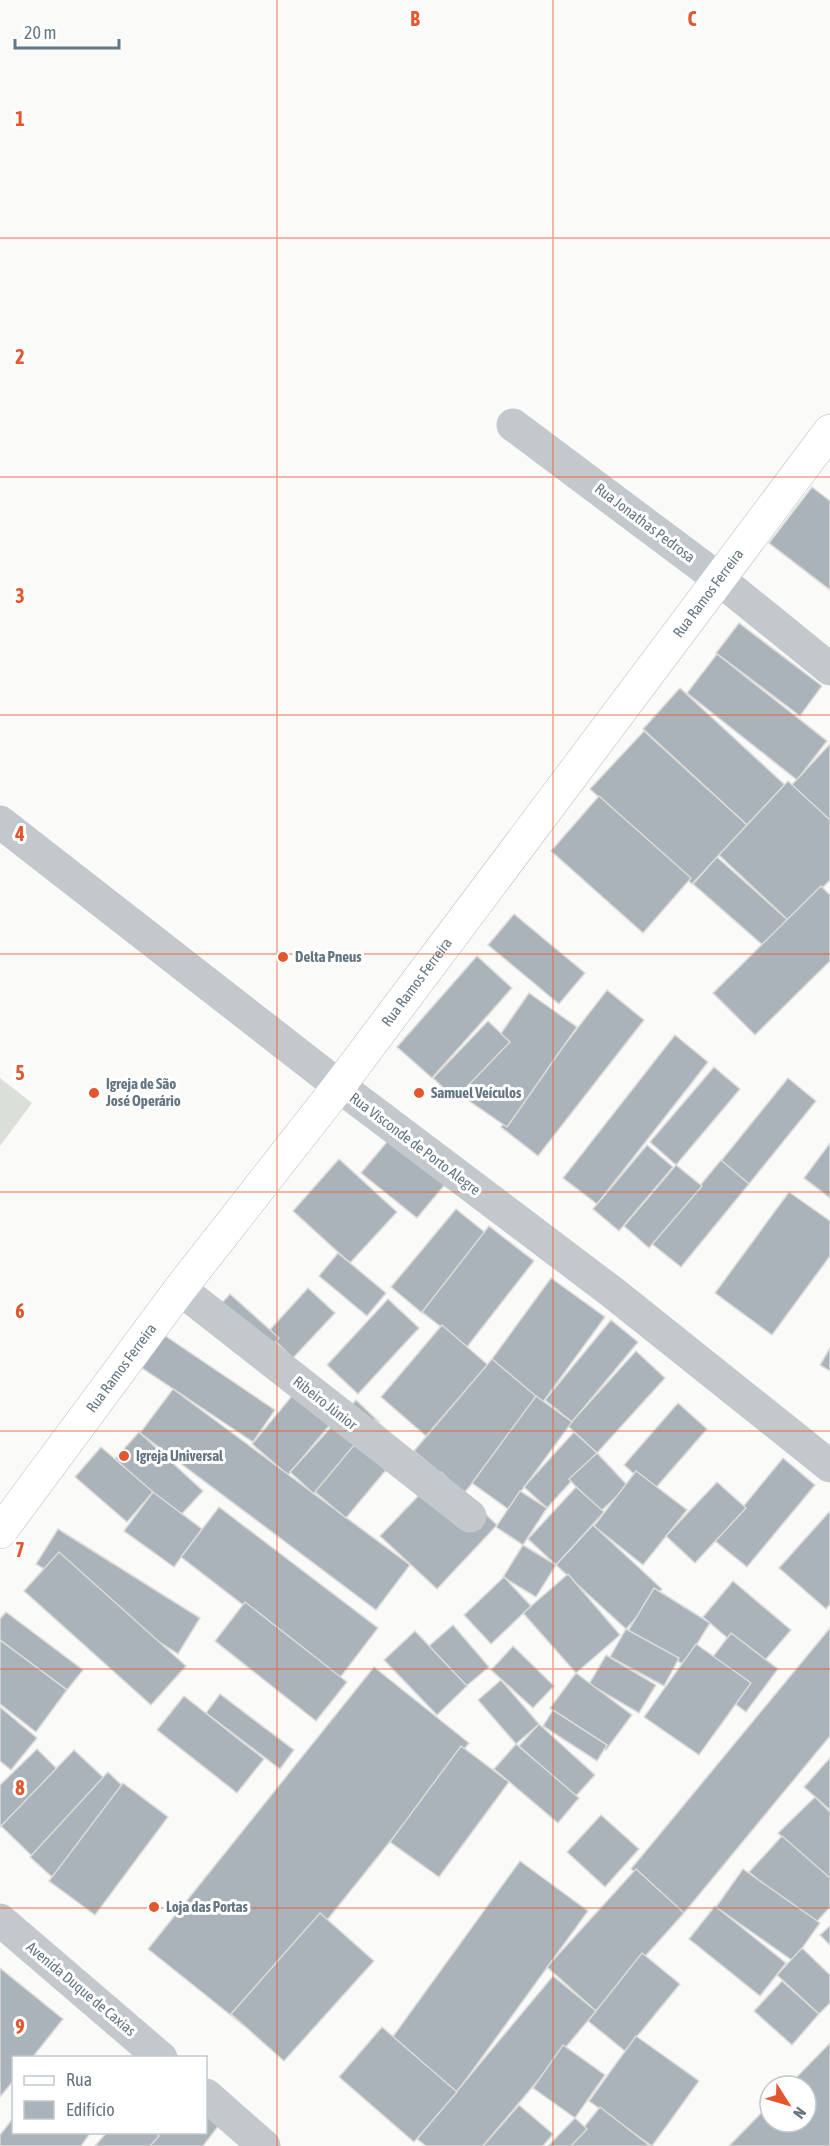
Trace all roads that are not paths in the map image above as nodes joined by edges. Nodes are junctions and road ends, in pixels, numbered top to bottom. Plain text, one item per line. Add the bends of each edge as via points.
1 (513, 425) dead end
2 (830, 431) edge
3 (719, 579) junction
4 (830, 669) edge
5 (0, 822) edge
6 (339, 1086) junction
7 (180, 1289) junction
8 (830, 1466) edge
9 (470, 1516) dead end
10 (0, 1532) edge
11 (0, 1920) edge
12 (159, 2056) edge
13 (207, 2097) edge
14 (264, 2146) edge

1 - 3 street, Rua Jonathas Pedrosa
2 - 3 main road, Rua Ramos Ferreira
3 - 4 street, Rua Jonathas Pedrosa
3 - 6 main road, Rua Ramos Ferreira
5 - 6 street, Rua Visconde de Porto Alegre
6 - 7 main road, Rua Ramos Ferreira
6 - 8 street, Rua Visconde de Porto Alegre via 612,1292
7 - 9 street, Ribeiro Júnior
7 - 10 main road, Rua Ramos Ferreira
11 - 12 street, Avenida Duque de Caxias
13 - 14 street

